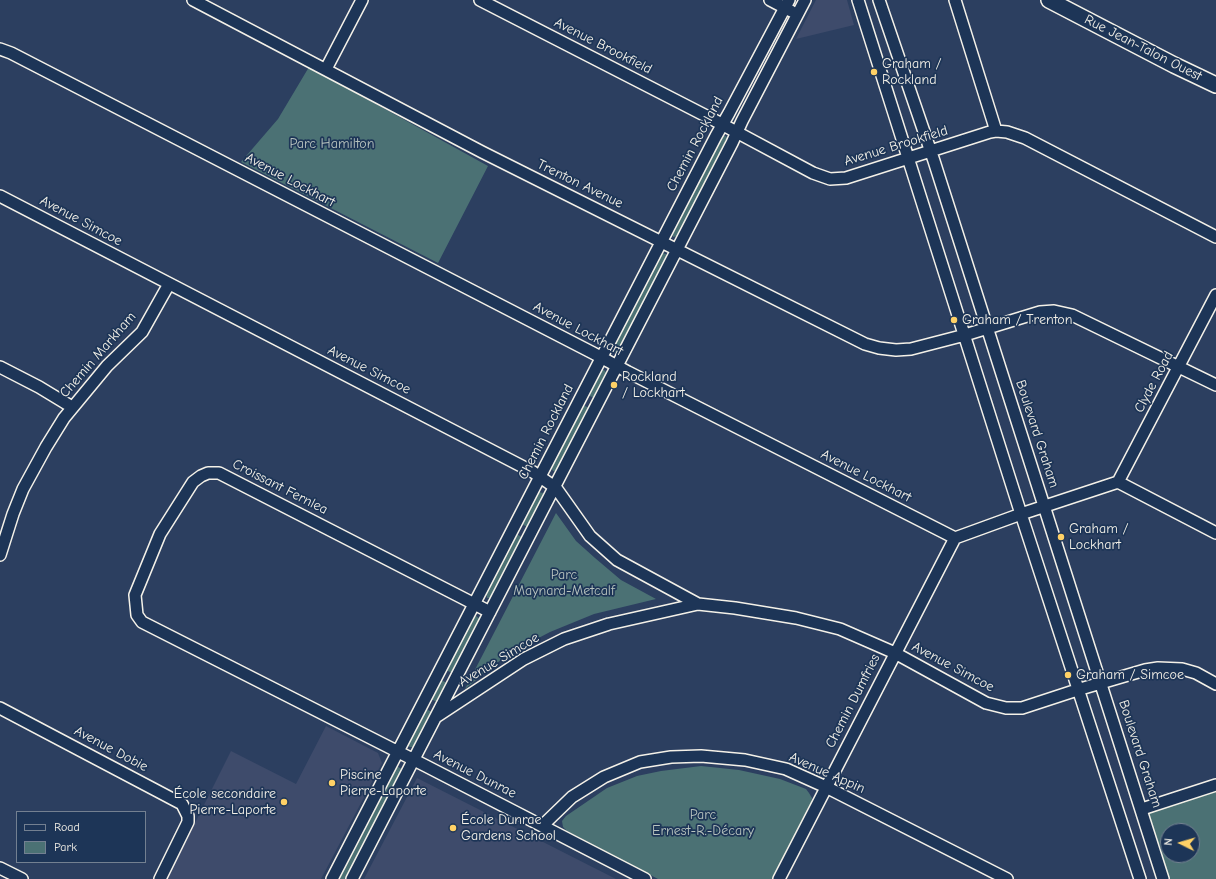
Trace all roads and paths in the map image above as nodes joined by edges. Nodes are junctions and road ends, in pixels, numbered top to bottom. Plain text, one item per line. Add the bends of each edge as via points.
1 (193, 0) edge
2 (362, 0) edge
3 (480, 0) edge
4 (770, 0) edge
5 (806, 0) edge
6 (858, 0) edge
7 (880, 0) edge
8 (955, 0) edge
9 (1049, 0) edge
10 (787, 4) edge
11 (798, 15) junction
12 (3, 50) edge
13 (326, 69) junction
14 (1216, 85) edge
15 (722, 125) junction
16 (996, 131) junction
17 (737, 132) junction
18 (930, 151) junction
19 (908, 159) junction
20 (0, 196) edge
21 (1216, 237) edge
22 (661, 241) junction
23 (677, 250) junction
24 (169, 284) junction
25 (1216, 295) edge
26 (987, 328) junction
27 (965, 335) junction
28 (601, 357) junction
29 (617, 366) junction
30 (1179, 366) junction
31 (0, 367) edge
32 (1216, 386) edge
33 (72, 407) junction
34 (540, 476) junction
35 (1118, 482) junction
36 (554, 486) junction
37 (1045, 506) junction
38 (1021, 514) junction
39 (1216, 533) edge
40 (2, 538) edge
41 (955, 538) junction
42 (0, 555) edge
43 (474, 604) junction
44 (698, 604) junction
45 (490, 612) junction
46 (895, 653) junction
47 (1102, 683) junction
48 (1216, 684) edge
49 (1078, 690) junction
50 (0, 708) edge
51 (434, 718) junction
52 (398, 752) junction
53 (413, 759) junction
54 (1216, 785) edge
55 (826, 787) junction
56 (1142, 808) junction
57 (542, 826) junction
58 (0, 868) edge
59 (22, 879) edge
60 (160, 879) edge
61 (332, 879) edge
62 (352, 879) edge
63 (645, 879) edge
64 (779, 879) edge
65 (1007, 879) edge
66 (1140, 879) edge
67 (1163, 879) edge

1 - 13 street, Trenton Avenue
2 - 13 street
3 - 15 street, Avenue Brookfield
4 - 10 street
5 - 11 street
6 - 19 street
7 - 18 street, Boulevard Graham
8 - 16 street
9 - 14 main road, Rue Jean-Talon Ouest
10 - 11 street
10 - 15 street, Chemin Rockland
11 - 17 street
12 - 28 street, Avenue Lockhart
13 - 22 street, Trenton Avenue via 482,152
15 - 17 street, Avenue Brookfield
15 - 22 street, Chemin Rockland
16 - 18 street, Avenue Brookfield
16 - 21 street, Avenue Brookfield via 1025,138
17 - 19 street, Avenue Brookfield via 813,173 830,179 846,178
17 - 23 street
18 - 19 street, Avenue Brookfield
18 - 26 street, Boulevard Graham
19 - 27 street
20 - 24 street, Avenue Simcoe
22 - 23 street, Trenton Avenue
22 - 28 street, Chemin Rockland
23 - 27 street, Trenton Avenue via 865,344 896,350 911,349
23 - 29 street
24 - 33 street, Chemin Markham via 142,332 106,366
24 - 34 street, Avenue Simcoe
25 - 30 street, Clyde Road
26 - 27 street, Trenton Avenue
26 - 30 street, Trenton Avenue via 1040,312 1060,312 1072,315
26 - 37 street, Boulevard Graham
27 - 38 street
28 - 29 street, Avenue Lockhart
28 - 34 street, Chemin Rockland
29 - 36 street
29 - 41 street, Avenue Lockhart
30 - 32 street, Trenton Avenue
30 - 35 street, Clyde Road
31 - 33 street
33 - 40 street, Chemin Markham via 33,470
34 - 36 street, Avenue Simcoe
34 - 43 street, Chemin Rockland
35 - 37 street
35 - 39 street
36 - 44 street, Avenue Simcoe via 590,536 617,560
36 - 45 street
37 - 38 street
37 - 47 street, Boulevard Graham
38 - 41 street
38 - 49 street
40 - 42 street, Chemin Markham
41 - 46 street, Chemin Dumfries
43 - 45 street, Croissant Fernlea
43 - 52 street, Chemin Rockland
43 - 52 street, Croissant Fernlea via 220,473 208,473 193,482 160,534 135,595 137,615 142,622
44 - 46 street, Avenue Simcoe via 788,616 840,629
44 - 51 street, Avenue Simcoe via 609,624 564,639 524,659
45 - 51 street
46 - 49 street, Avenue Simcoe via 986,703 1006,708 1022,708
46 - 55 street, Chemin Dumfries
47 - 48 street, Avenue Simcoe via 1145,670 1171,668 1196,673
47 - 49 street, Avenue Simcoe
47 - 56 street, Boulevard Graham
49 - 66 street
50 - 60 street, Avenue Dobie via 182,804 188,822
51 - 53 street
52 - 53 street, Avenue Dunrae
52 - 61 street, Chemin Rockland
53 - 57 street, Avenue Dunrae
53 - 62 street
54 - 56 street
55 - 57 street, Avenue Appin via 786,769 745,760 701,756 671,757 640,762 604,776 572,797
55 - 64 street, Chemin Dumfries
55 - 65 street, Avenue Appin
56 - 67 street, Boulevard Graham
57 - 63 street, Avenue Dunrae
58 - 59 street

